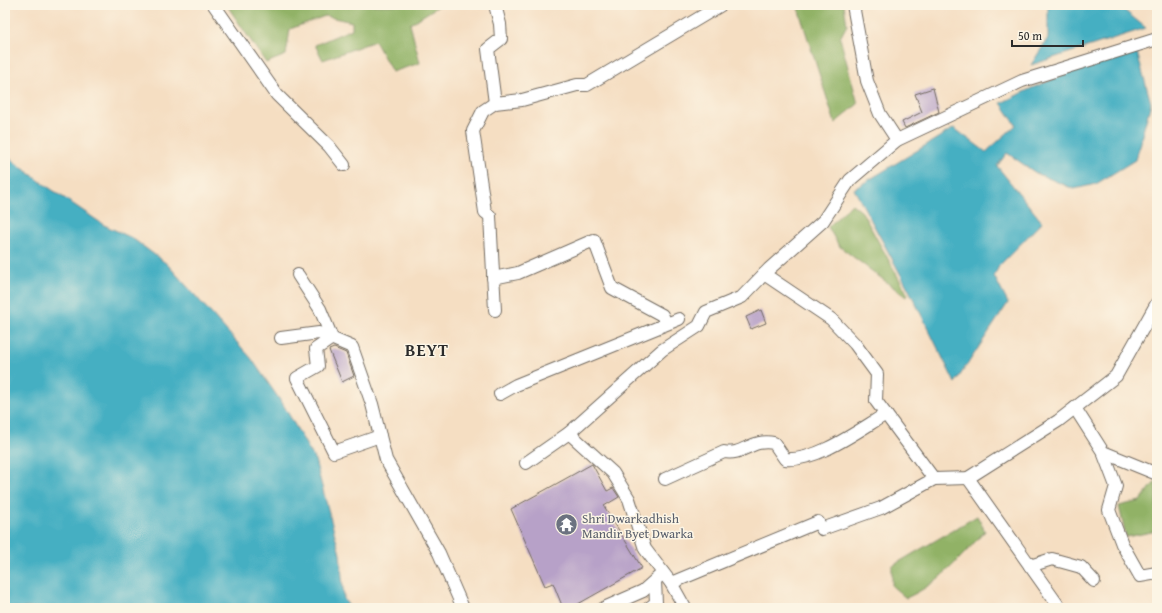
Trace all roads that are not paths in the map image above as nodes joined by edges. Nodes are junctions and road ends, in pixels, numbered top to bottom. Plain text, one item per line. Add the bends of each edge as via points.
1 (214, 5) edge
2 (495, 5) edge
3 (721, 5) edge
4 (853, 5) edge
5 (1157, 39) edge
6 (495, 103) junction
7 (897, 140) junction
8 (344, 165) dead end
9 (764, 274) junction
10 (298, 275) dead end
11 (493, 278) junction
12 (1157, 303) edge
13 (494, 310) dead end
14 (679, 319) dead end
15 (666, 323) junction
16 (281, 338) dead end
17 (332, 338) junction
18 (500, 394) dead end
19 (1074, 408) junction
20 (886, 414) junction
21 (569, 433) junction
22 (380, 436) junction
23 (1103, 452) junction
24 (526, 463) dead end
25 (1157, 474) edge
26 (968, 478) junction
27 (665, 479) dead end
28 (934, 479) junction
29 (1030, 566) junction
30 (1157, 573) edge
31 (659, 577) junction
32 (1094, 581) dead end
33 (671, 583) junction
34 (463, 608) edge
35 (604, 608) edge
36 (649, 608) edge
37 (685, 608) edge
38 (1060, 608) edge

1 - 8 street via 277,95 329,146
2 - 6 street via 501,39 488,49
3 - 6 street via 587,85 578,85 522,100
4 - 7 street via 867,81 880,114
5 - 7 street via 1022,81
6 - 11 street via 483,111 473,132 485,212 490,216
7 - 9 street via 850,180 823,221
9 - 20 street via 832,319 856,344 877,374 876,401
9 - 21 street via 742,297 706,312 699,326 662,350
10 - 17 street via 320,309
11 - 13 street
11 - 15 street via 518,273 594,240 612,288 662,315
12 - 19 street via 1116,376
14 - 15 street
15 - 18 street
16 - 17 street via 319,333
17 - 22 street via 352,347
17 - 22 street via 316,349 318,366 297,378 322,430 334,452
19 - 23 street
19 - 26 street via 1058,421
20 - 27 street via 815,455 797,460 785,459 774,443 764,440 732,454 724,452
20 - 28 street
21 - 24 street
21 - 31 street via 613,473 629,499 646,549
22 - 34 street via 386,460 439,553
23 - 25 street
23 - 30 street via 1116,486 1109,510 1122,544 1140,576
26 - 28 street
26 - 29 street
28 - 33 street via 881,508 822,529 818,522
29 - 32 street via 1052,559 1081,567
29 - 38 street
31 - 33 street
31 - 35 street via 643,591
31 - 36 street via 656,603
33 - 37 street

